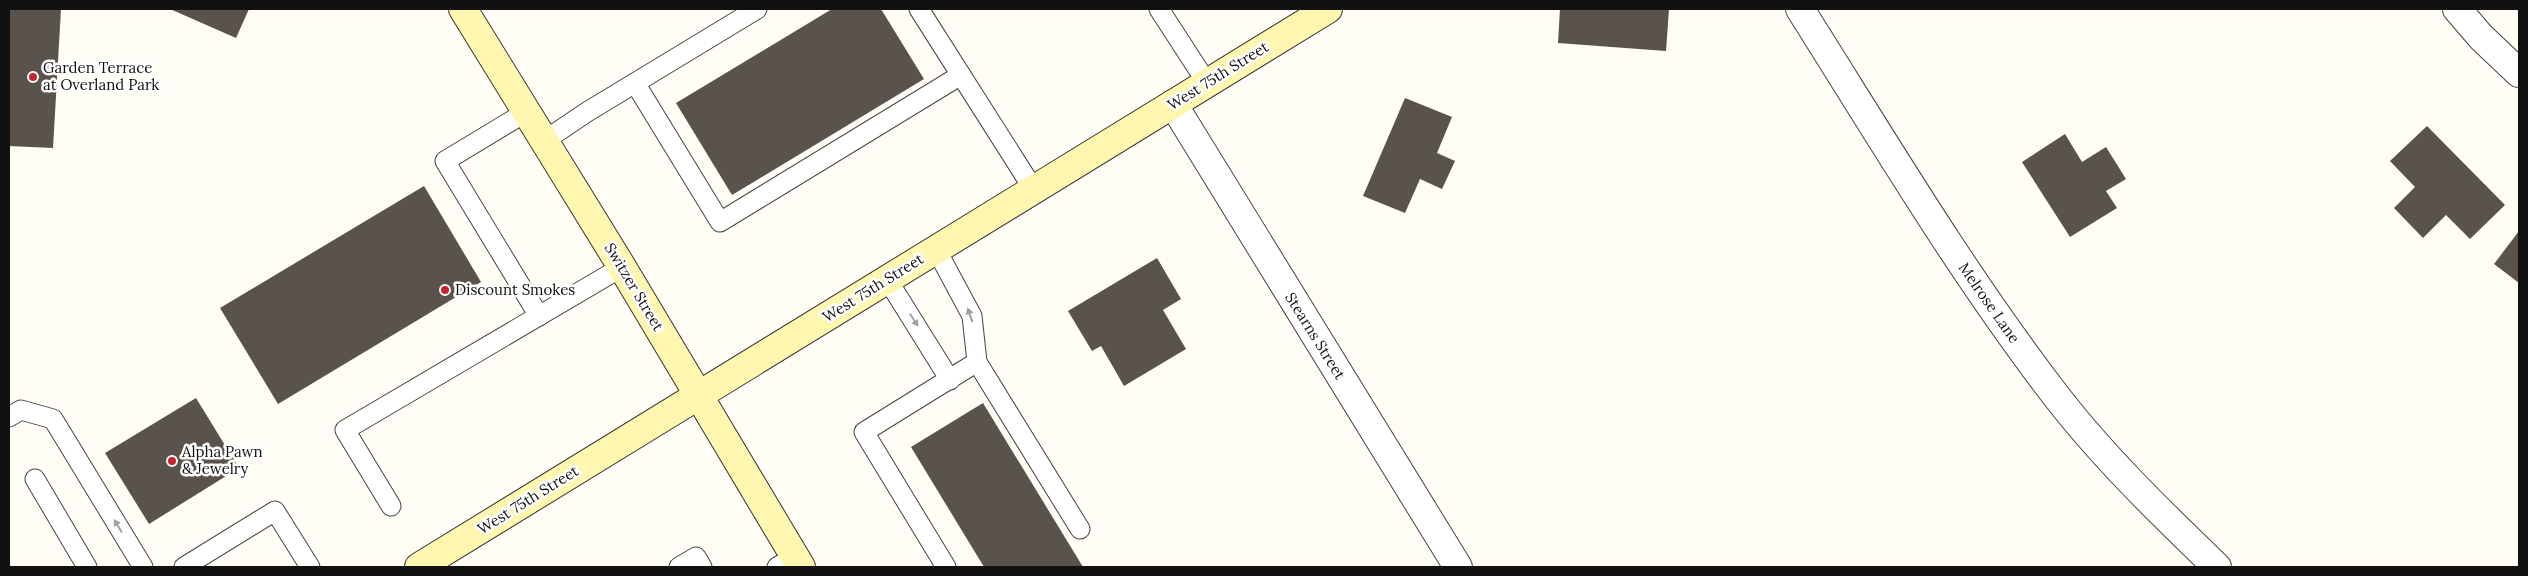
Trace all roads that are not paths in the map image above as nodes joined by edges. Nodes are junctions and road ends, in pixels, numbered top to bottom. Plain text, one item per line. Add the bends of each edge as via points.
1 (463, 9) edge
2 (757, 9) edge
3 (919, 9) edge
4 (1159, 9) edge
5 (1800, 9) edge
6 (2456, 9) edge
7 (1324, 10) edge
8 (2519, 73) edge
9 (961, 75) junction
10 (1208, 82) junction
11 (635, 83) junction
12 (1173, 104) junction
13 (526, 112) junction
14 (544, 141) junction
15 (1034, 190) junction
16 (936, 250) junction
17 (622, 267) junction
18 (888, 279) junction
19 (539, 316) junction
20 (977, 362) junction
21 (950, 380) junction
22 (699, 396) junction
23 (9, 417) edge
24 (35, 479) dead end
25 (391, 506) dead end
26 (1080, 529) dead end
27 (791, 564) edge
28 (88, 567) edge
29 (143, 567) edge
30 (184, 567) edge
31 (310, 567) edge
32 (419, 567) edge
33 (679, 567) edge
34 (702, 567) edge
35 (946, 567) edge
36 (1458, 567) edge
37 (2217, 567) edge

1 - 13 main road, Switzer Street
2 - 11 lane
3 - 9 lane
4 - 10 lane
5 - 37 street, Melrose Lane via 1974,285 2051,389 2140,492
6 - 8 street
7 - 10 main road, West 75th Street
9 - 11 lane via 720,222
9 - 15 lane
10 - 12 main road, West 75th Street
11 - 14 lane
12 - 15 main road, West 75th Street
12 - 36 street, Stearns Street
13 - 14 main road, Switzer Street
13 - 19 lane via 445,161
14 - 17 main road, Switzer Street
15 - 16 main road, West 75th Street
16 - 18 main road, West 75th Street
20 -> 16 lane via 972,316
17 - 19 lane
17 - 22 main road, Switzer Street
18 -> 21 lane
18 - 22 main road, West 75th Street
19 - 25 lane via 345,430
20 - 21 lane
20 - 26 lane
21 - 35 lane via 864,432
22 - 27 main road, Switzer Street
22 - 32 main road, West 75th Street
29 -> 23 lane via 53,419 21,410
24 - 28 lane
30 - 31 lane via 275,511
33 - 34 lane via 696,557

